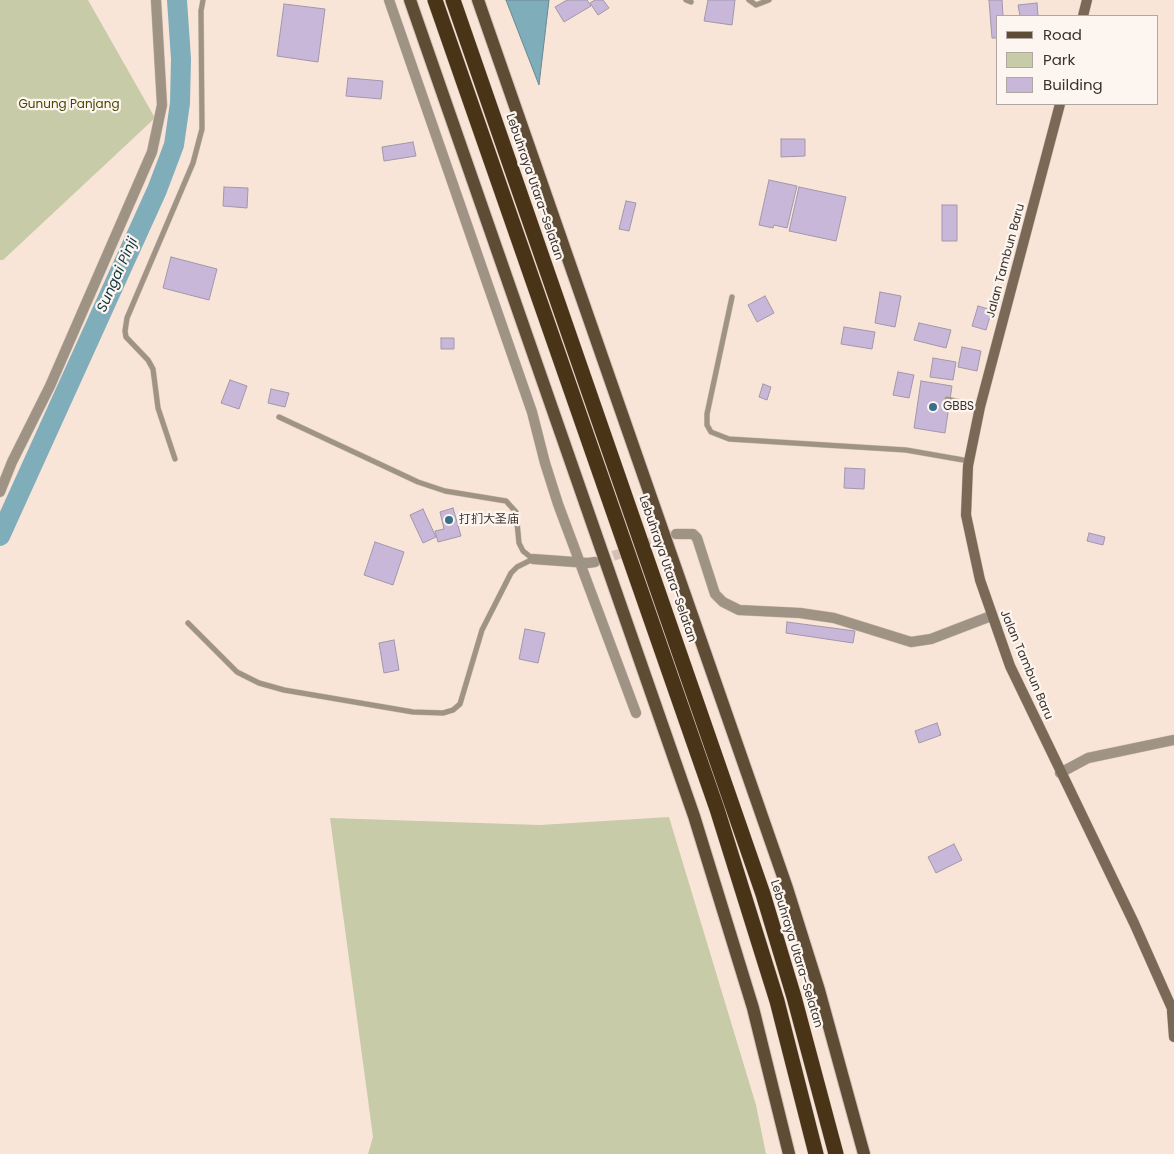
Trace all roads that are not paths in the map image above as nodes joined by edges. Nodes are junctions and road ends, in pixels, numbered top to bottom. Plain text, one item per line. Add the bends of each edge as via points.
1 (156, 0) edge
2 (203, 0) edge
3 (389, 0) edge
4 (410, 0) edge
5 (436, 0) edge
6 (453, 0) edge
7 (478, 0) edge
8 (748, 0) edge
9 (770, 0) edge
10 (1087, 0) edge
11 (1083, 15) edge
12 (1060, 105) edge
13 (732, 297) dead end
14 (947, 399) dead end
15 (980, 407) junction
16 (279, 417) dead end
17 (175, 458) dead end
18 (969, 462) junction
19 (0, 492) edge
20 (676, 534) tunnel mouth
21 (532, 559) junction
22 (595, 562) tunnel mouth
23 (579, 563) junction
24 (991, 616) junction
25 (188, 623) dead end
26 (636, 713) dead end
27 (1174, 740) edge
28 (1060, 772) junction
29 (1173, 1012) edge
30 (1174, 1037) edge
31 (789, 1154) edge
32 (816, 1154) edge
33 (836, 1154) edge
34 (864, 1154) edge

1 - 19 street via 162,105 152,152
2 - 17 lane via 200,11 202,129 193,164 125,331 126,338 153,369 158,408
3 - 23 street via 532,412 545,463
4 - 31 main road via 697,825 753,1008
5 - 32 highway via 717,809 775,992
6 - 33 highway, Lebuhraya Utara–Selatan via 763,894
7 - 34 main road via 787,888
8 - 9 lane via 756,5
10 - 11 main road
12 - 15 main road, Jalan Tambun Baru
13 - 18 lane via 707,414 711,432 729,439 906,450
14 - 15 lane
15 - 18 main road, Jalan Tambun Baru
16 - 21 lane via 418,482 445,491 506,501 516,512 519,543
18 - 24 main road, Jalan Tambun Baru via 966,496 969,536
20 - 24 street via 685,532 697,538 715,594 722,602 739,610 834,618 911,642 926,640
21 - 23 street
21 - 25 lane via 511,573 482,630 460,704 442,713 404,711 259,683 237,672
22 - 23 street
23 - 26 street
24 - 28 main road, Jalan Tambun Baru via 1010,666
27 - 28 street via 1088,758
28 - 29 main road, Jalan Tambun Baru via 1134,923
29 - 30 main road, Jalan Tambun Baru

